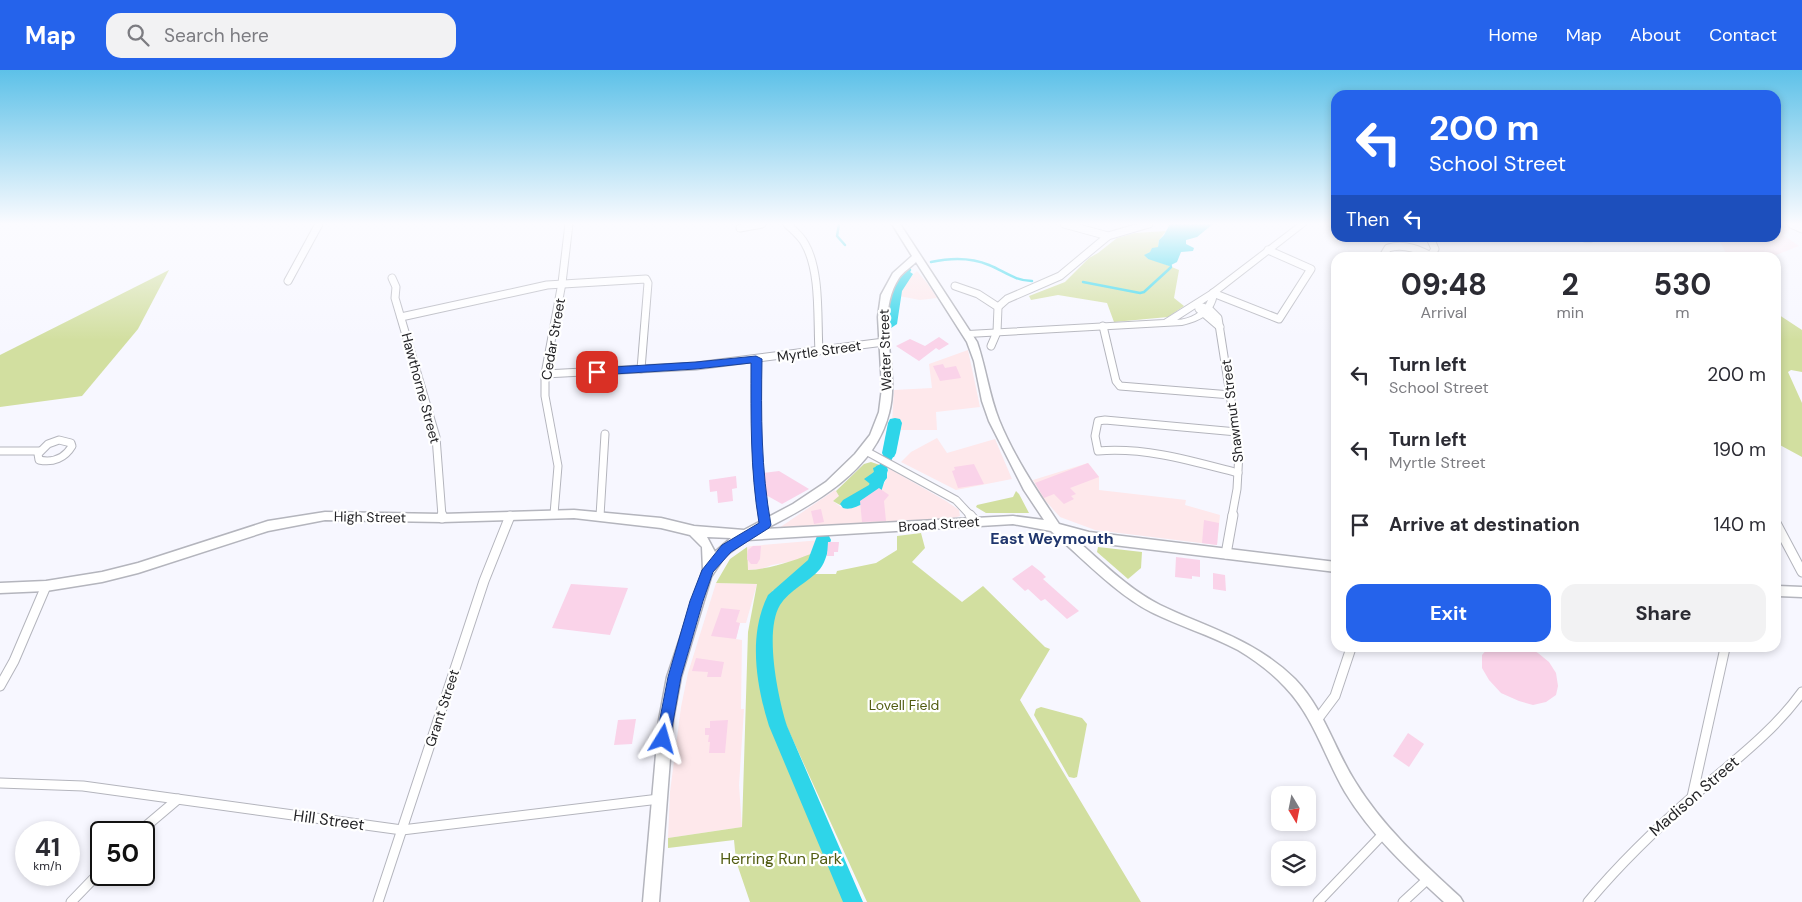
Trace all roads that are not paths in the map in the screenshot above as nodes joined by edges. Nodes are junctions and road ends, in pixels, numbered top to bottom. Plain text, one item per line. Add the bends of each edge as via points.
1 (298, 263) edge
2 (564, 263) edge
3 (809, 263) edge
4 (908, 263) edge
5 (920, 263) edge
6 (1076, 263) edge
7 (1252, 263) edge
8 (1297, 263) edge
9 (392, 278) dead end
10 (288, 281) dead end
11 (562, 283) junction
12 (955, 286) dead end
13 (1213, 293) junction
14 (1196, 305) junction
15 (998, 307) junction
16 (1206, 312) junction
17 (401, 317) junction
18 (1163, 323) junction
19 (1103, 326) junction
20 (997, 332) junction
21 (968, 334) junction
22 (884, 342) junction
23 (991, 346) dead end
24 (819, 351) junction
25 (756, 359) junction
26 (641, 369) junction
27 (545, 374) junction
28 (1231, 395) junction
29 (1237, 432) junction
30 (605, 434) dead end
31 (0, 451) edge
32 (40, 451) dead end
33 (869, 452) junction
34 (1238, 473) junction
35 (554, 514) junction
36 (510, 516) junction
37 (600, 516) junction
38 (442, 518) junction
39 (976, 522) junction
40 (765, 525) junction
41 (1055, 528) junction
42 (694, 531) junction
43 (1781, 532) edge
44 (747, 535) junction
45 (1226, 554) junction
46 (1331, 566) edge
47 (708, 570) junction
48 (1802, 572) edge
49 (46, 586) junction
50 (0, 588) edge
51 (1781, 591) edge
52 (1802, 592) edge
53 (1350, 652) edge
54 (1724, 652) edge
55 (0, 686) edge
56 (1802, 692) edge
57 (1317, 720) junction
58 (0, 783) edge
59 (1692, 797) junction
60 (178, 799) junction
61 (658, 799) junction
62 (151, 821) edge
63 (402, 830) junction
64 (1384, 833) junction
65 (1429, 878) junction
66 (90, 882) edge
67 (71, 902) edge
68 (378, 902) edge
69 (651, 902) edge
70 (1318, 902) edge
71 (1403, 902) edge
72 (1455, 902) edge
73 (1588, 902) edge

1 - 10 street
2 - 11 street, Cedar Street
3 - 24 street
4 - 22 main road, Water Street via 900,269 882,304
5 - 21 main road
6 - 15 street via 1060,276 1007,298
7 - 13 street
8 - 13 street via 1311,269 1279,320
9 - 17 street, Hawthorne Street
11 - 17 street, Hawthorne Street
11 - 26 street, Hawthorne Street via 646,279
11 - 27 street, Cedar Street
12 - 15 street via 976,293
13 - 14 street
13 - 16 street
14 - 16 street, Shawmut Street
14 - 18 street
15 - 20 street
16 - 18 street via 1188,321
16 - 28 street, Shawmut Street via 1220,327
17 - 38 street, Hawthorne Street via 436,437
18 - 19 street
19 - 20 street
19 - 28 street via 1120,386
20 - 21 street
20 - 23 street
21 - 41 main road via 977,354 989,410 1026,484
22 - 24 street, Myrtle Street
22 - 33 main road, Water Street via 888,383 885,410
24 - 25 street, Myrtle Street
25 - 26 street, Myrtle Street
25 - 40 street via 757,467
26 - 27 street, Myrtle Street
27 - 35 street, Cedar Street via 545,396 558,466
28 - 29 street, Shawmut Street
29 - 34 street, Shawmut Street
29 - 34 street via 1098,421 1094,438 1098,451 1120,450 1181,459
30 - 37 street
31 - 32 street
33 - 39 street via 956,500
33 - 40 main road, Water Street via 813,497
34 - 45 street, Shawmut Street
35 - 36 main road, High Street
35 - 37 main road, High Street
36 - 38 main road, High Street
36 - 63 street, Grant Street via 484,581
37 - 42 main road, High Street via 661,523
38 - 49 main road, High Street via 349,516 305,519 246,533 119,573
39 - 41 main road, Broad Street via 1022,521
39 - 44 main road, Broad Street
40 - 44 main road, Water Street
41 - 45 main road, Broad Street via 1089,537
41 - 57 main road via 1113,580 1145,603 1228,639 1256,655 1292,684
42 - 44 main road, High Street
42 - 47 main road via 708,546
43 - 48 street
44 - 47 main road, Water Street via 727,549
45 - 46 main road, Broad Street
47 - 61 main road via 674,677 664,730
49 - 50 main road, High Street
49 - 55 street
51 - 52 main road
53 - 57 street via 1335,697
54 - 59 street
56 - 59 street, Madison Street via 1787,712
57 - 64 main road via 1350,787
58 - 60 street, Hill Street via 84,786
59 - 73 street, Madison Street via 1636,848
60 - 62 street
60 - 63 street, Hill Street
61 - 63 street, Hill Street
61 - 69 main road
63 - 68 street, Grant Street
64 - 65 main road
64 - 70 street
65 - 71 street
65 - 72 main road
66 - 67 street

